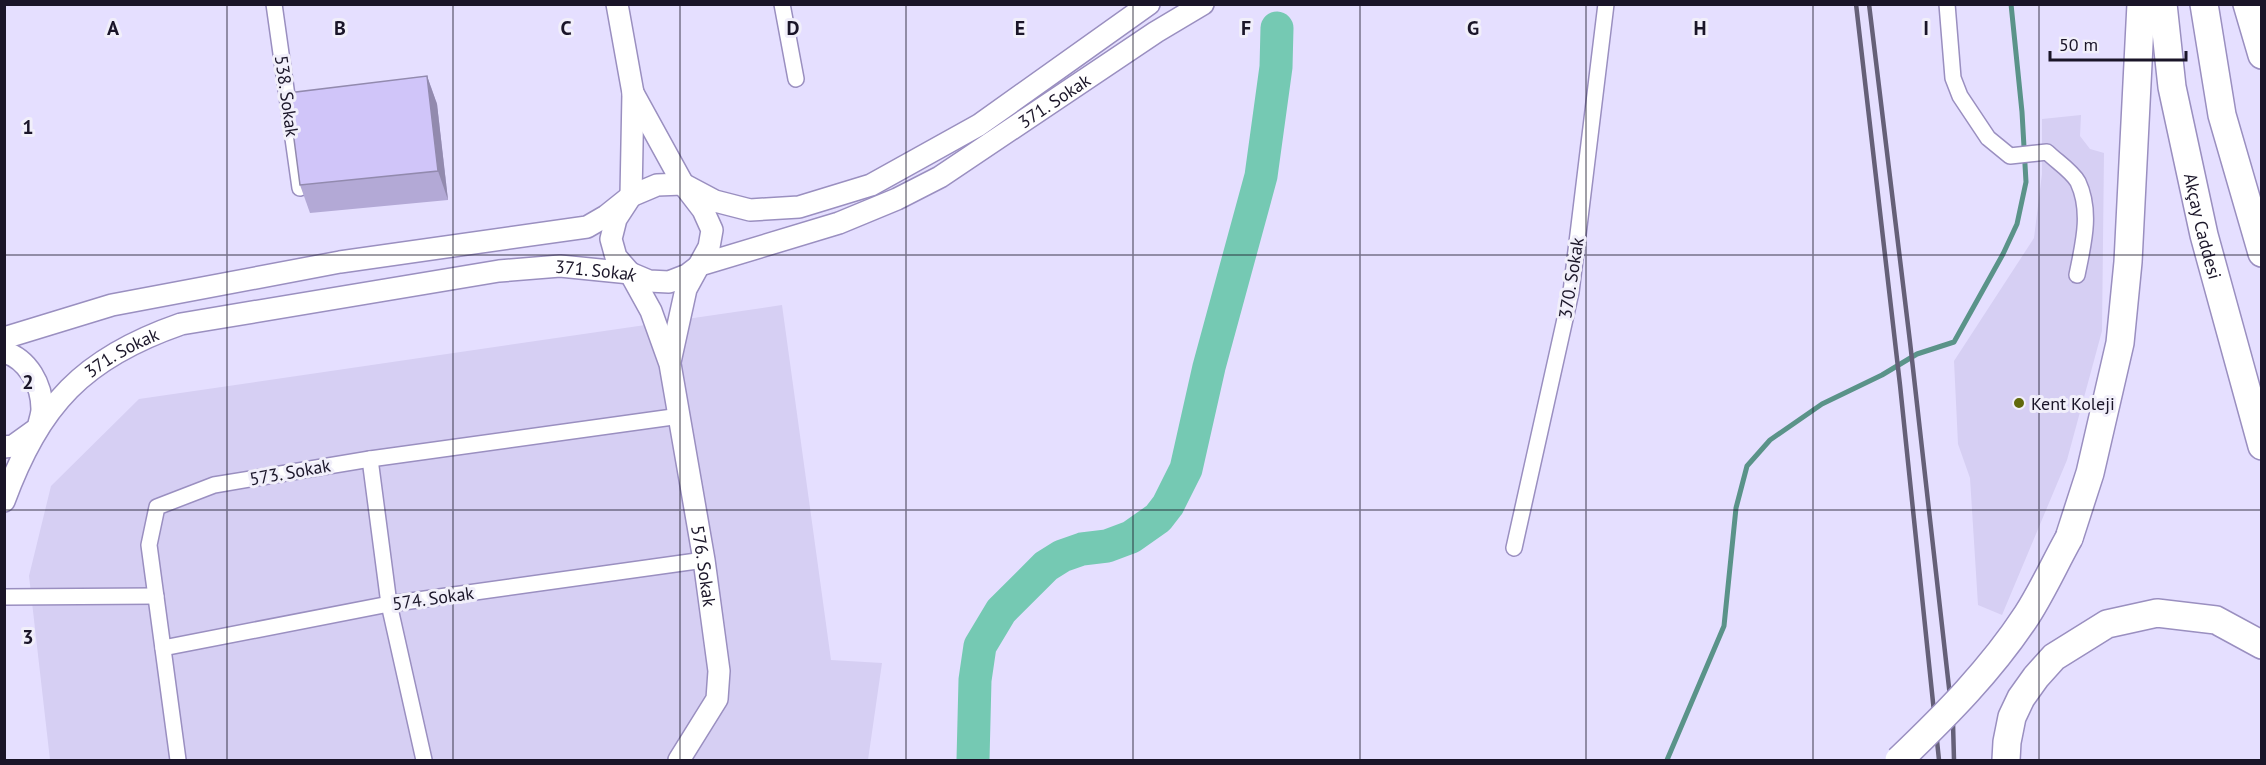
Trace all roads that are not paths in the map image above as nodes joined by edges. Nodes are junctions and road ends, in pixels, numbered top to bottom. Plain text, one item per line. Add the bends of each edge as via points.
1 (274, 4) edge
2 (617, 4) edge
3 (782, 4) edge
4 (1149, 4) edge
5 (1203, 4) edge
6 (1606, 4) edge
7 (1947, 4) edge
8 (2141, 4) edge
9 (2163, 4) edge
10 (2204, 4) edge
11 (2247, 4) edge
12 (2262, 55) edge
13 (796, 79) dead end
14 (633, 93) junction
15 (682, 184) junction
16 (300, 188) edge
17 (631, 196) junction
18 (2262, 253) edge
19 (700, 265) junction
20 (630, 273) junction
21 (2077, 275) dead end
22 (4, 338) edge
23 (4, 352) edge
24 (670, 364) junction
25 (680, 416) junction
26 (38, 428) junction
27 (2262, 446) edge
28 (4, 447) edge
29 (369, 459) junction
30 (4, 501) edge
31 (1514, 549) dead end
32 (704, 560) junction
33 (156, 596) junction
34 (4, 597) edge
35 (389, 604) junction
36 (2262, 645) edge
37 (163, 648) junction
38 (178, 760) edge
39 (424, 760) edge
40 (679, 760) edge
41 (1899, 760) edge
42 (2006, 760) edge

1 - 16 street, 538. Sokak
2 - 14 main road
3 - 13 street
4 - 15 main road, 371. Sokak via 979,125 871,185 799,207 750,210 715,201
5 - 19 main road, 371. Sokak via 940,177 839,223
6 - 31 street, 370. Sokak via 1571,292
7 - 21 street via 1953,78 1960,96 1988,138 2010,156 2047,152 2077,181 2086,209
8 - 41 highway, bridge via 2120,343 2090,472 2069,538 2027,615 1991,663 1962,699
9 - 27 highway, Akçay Caddesi via 2172,87 2204,235
10 - 18 highway via 2222,115
11 - 12 highway
14 - 15 main road
14 - 17 main road
15 - 17 main road, 371. Sokak via 657,185
15 - 19 main road via 704,210 712,230 710,247
17 - 20 main road via 616,219 611,238 616,257
17 - 22 main road, 371. Sokak via 587,227 340,262 112,305
19 - 20 main road, 371. Sokak via 669,282 649,281
19 - 24 main road via 686,289
20 - 24 main road via 651,311
20 - 26 main road, 371. Sokak via 560,266 499,271 181,324 148,335 90,369 67,389
23 - 26 main road via 30,369 37,384 42,410
24 - 25 main road, 576. Sokak
25 - 29 street, 573. Sokak
25 - 32 main road, 576. Sokak
26 - 28 main road via 13,446
26 - 30 main road, 371. Sokak
29 - 33 street, 573. Sokak via 214,485 157,507 149,545
29 - 35 street
32 - 35 street, 574. Sokak
32 - 40 main road, 576. Sokak via 719,671 717,699
33 - 34 street
33 - 37 street, 573. Sokak
35 - 37 street, 574. Sokak
35 - 39 street
36 - 42 highway via 2216,620 2157,613 2107,624 2054,657 2020,698 2012,717
37 - 38 street, 573. Sokak

